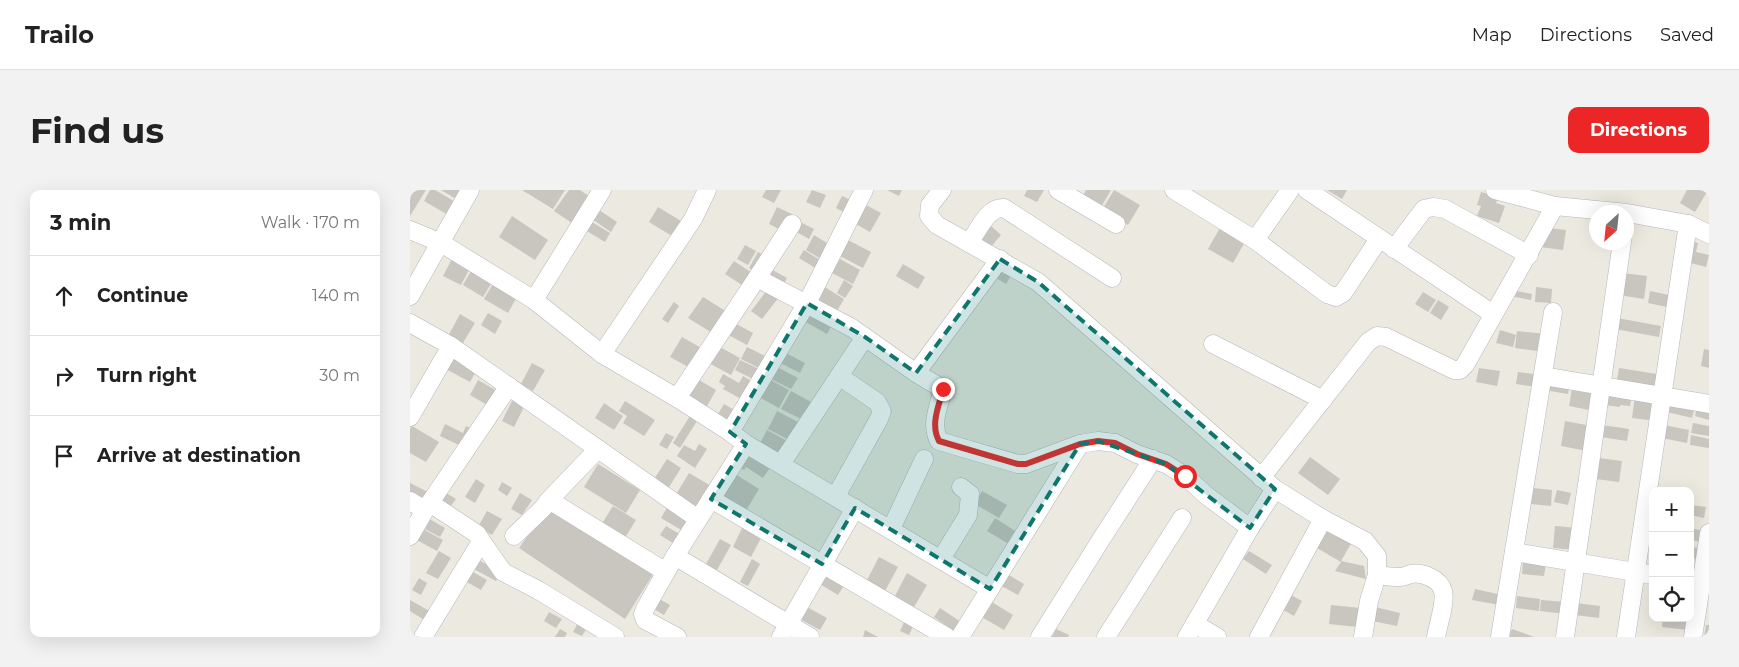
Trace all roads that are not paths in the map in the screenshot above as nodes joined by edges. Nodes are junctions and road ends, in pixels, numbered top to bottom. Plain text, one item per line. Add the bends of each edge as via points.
1 (470, 190) edge
2 (707, 190) edge
3 (864, 190) edge
4 (942, 190) edge
5 (1058, 190) edge
6 (1174, 190) edge
7 (1290, 190) edge
8 (1307, 190) edge
9 (1495, 190) edge
10 (596, 192) edge
11 (1555, 206) junction
12 (1589, 210) edge
13 (1634, 215) edge
14 (792, 224) dead end
15 (1116, 224) dead end
16 (1688, 224) junction
17 (410, 230) edge
18 (1709, 234) edge
19 (1379, 239) junction
20 (1255, 240) junction
21 (969, 242) junction
22 (441, 243) junction
23 (1394, 249) junction
24 (1621, 250) edge
25 (1529, 255) junction
26 (1000, 259) junction
27 (757, 278) junction
28 (1112, 278) dead end
29 (410, 296) edge
30 (534, 300) junction
31 (807, 303) junction
32 (1553, 312) dead end
33 (1493, 314) junction
34 (410, 323) edge
35 (865, 337) junction
36 (1213, 344) dead end
37 (452, 346) junction
38 (602, 354) junction
39 (916, 373) junction
40 (839, 376) junction
41 (1543, 376) junction
42 (509, 386) junction
43 (1602, 386) junction
44 (1662, 396) junction
45 (677, 398) junction
46 (1323, 400) junction
47 (1709, 404) edge
48 (410, 417) edge
49 (730, 432) junction
50 (746, 444) junction
51 (1080, 444) junction
52 (598, 449) junction
53 (924, 459) dead end
54 (1154, 459) junction
55 (781, 464) junction
56 (1268, 484) junction
57 (961, 487) dead end
58 (836, 496) junction
59 (711, 499) junction
60 (548, 500) junction
61 (422, 505) edge
62 (855, 508) junction
63 (1182, 518) dead end
64 (698, 519) junction
65 (1323, 519) junction
66 (1250, 528) junction
67 (891, 529) junction
68 (1709, 533) edge
69 (410, 536) edge
70 (514, 536) dead end
71 (480, 539) junction
72 (1514, 552) junction
73 (675, 556) junction
74 (941, 560) junction
75 (1576, 562) junction
76 (822, 564) junction
77 (666, 572) junction
78 (1644, 573) edge
79 (1377, 575) junction
80 (1700, 582) edge
81 (990, 589) junction
82 (785, 630) edge
83 (1191, 630) edge
84 (423, 637) edge
85 (615, 637) edge
86 (677, 637) edge
87 (810, 637) edge
88 (947, 637) edge
89 (960, 637) edge
90 (1040, 637) edge
91 (1106, 637) edge
92 (1216, 637) edge
93 (1259, 637) edge
94 (1363, 637) edge
95 (1436, 637) edge
96 (1500, 637) edge
97 (1565, 637) edge
98 (1626, 637) edge
99 (1693, 637) edge

1 - 22 street
2 - 38 street via 693,218
3 - 31 street
4 - 21 street via 930,205 928,216 937,225
5 - 15 street
6 - 20 street
7 - 20 street
8 - 19 street
9 - 11 street
10 - 30 street
11 - 12 street
11 - 25 street
13 - 16 street
14 - 27 street
16 - 18 street
16 - 44 street
17 - 22 street
19 - 20 street via 1336,297 1327,294
19 - 23 street
21 - 26 street
21 - 28 street via 992,210 1004,208
22 - 29 street
22 - 30 street
23 - 25 street via 1424,209 1433,207 1445,209
23 - 33 street
24 - 43 street
25 - 33 street
26 - 39 street
26 - 56 street via 1038,282
27 - 31 street
27 - 45 street
30 - 38 street
31 - 35 street
31 - 49 street
32 - 41 street
33 - 46 street via 1460,370 1376,336
34 - 37 street
35 - 39 street
35 - 40 street
36 - 46 street
37 - 42 street
37 - 48 street
38 - 45 street
39 - 51 street via 943,389 935,423 939,441 1018,464
40 - 55 street
40 - 58 street via 877,402 882,411
41 - 43 street
41 - 72 street
42 - 52 street
42 - 61 street
43 - 44 street
43 - 75 street
44 - 47 street
44 - 78 street
45 - 49 street
46 - 56 street
49 - 50 street
50 - 55 street
50 - 59 street
51 - 54 street via 1115,443
51 - 81 street
52 - 60 street
52 - 64 street
53 - 67 street
54 - 66 street via 1185,476
54 - 90 street
55 - 58 street
56 - 65 street
56 - 66 street
57 - 74 street via 970,494 968,515
58 - 62 street
59 - 64 street
59 - 76 street
60 - 70 street
60 - 77 street
61 - 69 street
61 - 71 street via 477,534
62 - 67 street
62 - 76 street
63 - 91 street
64 - 73 street
65 - 79 street via 1365,540 1376,556
65 - 93 street
66 - 83 street
67 - 74 street
68 - 80 street
71 - 84 street
71 - 85 street via 503,572
72 - 75 street
72 - 96 street
73 - 77 street
73 - 82 street
74 - 81 street
75 - 78 street
75 - 97 street
76 - 82 street
76 - 88 street
77 - 86 street via 643,614 645,620
78 - 98 street
79 - 94 street
79 - 95 street via 1403,577 1422,574 1438,583 1443,590 1443,602
80 - 99 street
81 - 89 street
82 - 87 street
83 - 92 street

